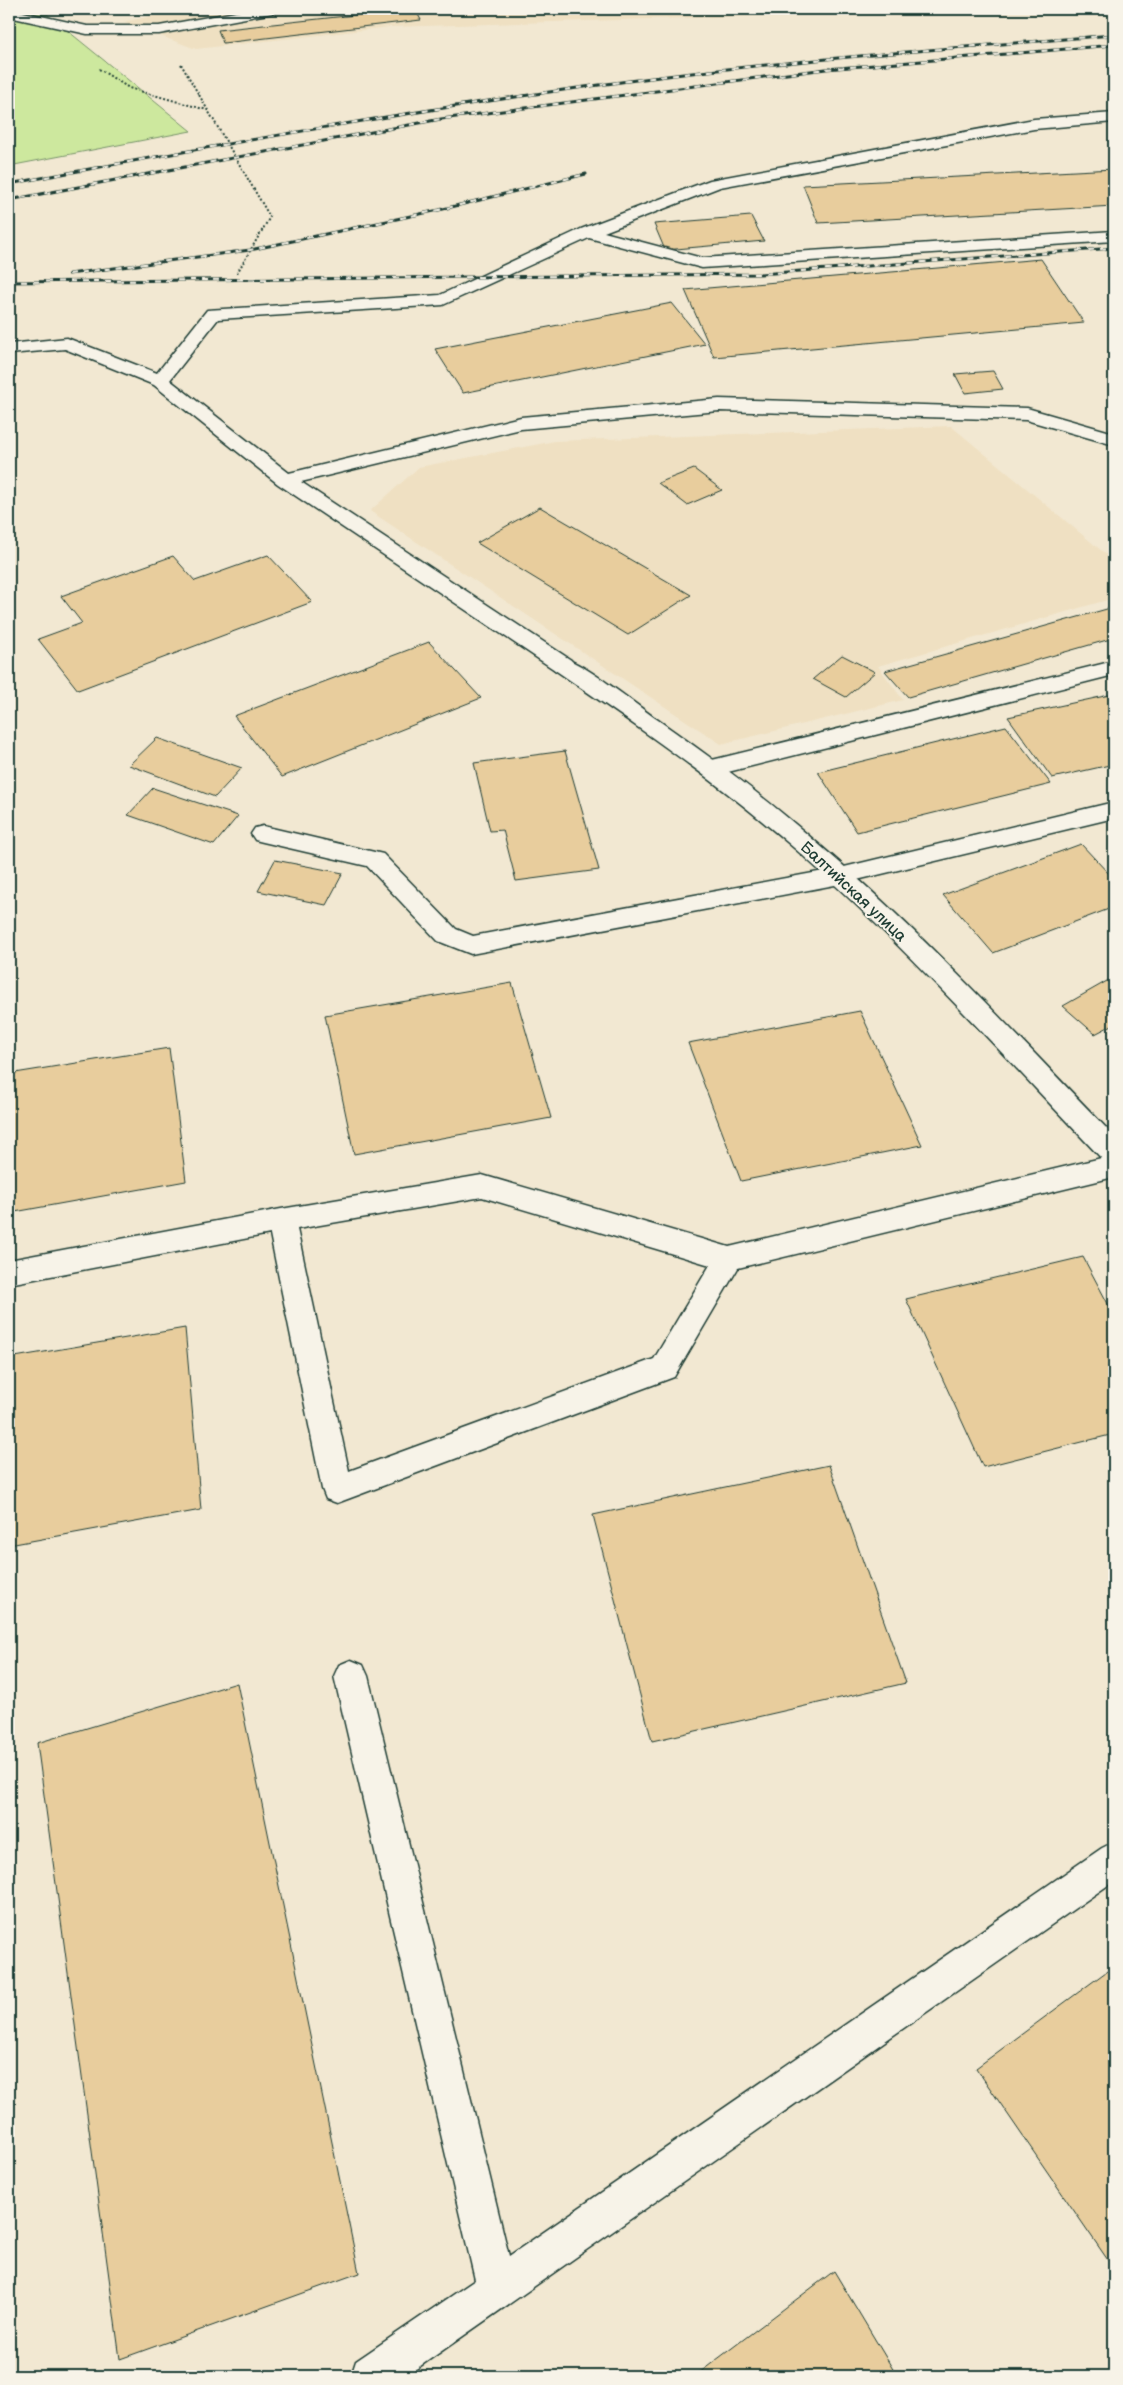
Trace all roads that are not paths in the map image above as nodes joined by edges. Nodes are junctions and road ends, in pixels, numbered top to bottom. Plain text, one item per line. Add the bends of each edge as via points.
1 (273, 9) edge
2 (9, 12) edge
3 (1114, 117) edge
4 (587, 233) junction
5 (1114, 236) edge
6 (9, 349) edge
7 (160, 381) junction
8 (1114, 439) edge
9 (285, 480) junction
10 (1114, 668) edge
11 (712, 768) junction
12 (1114, 810) edge
13 (263, 834) dead end
14 (840, 876) junction
15 (1114, 1153) edge
16 (1114, 1166) edge
17 (281, 1220) junction
18 (729, 1259) junction
19 (9, 1272) edge
20 (350, 1676) dead end
21 (1114, 1860) edge
22 (497, 2290) junction
23 (372, 2376) edge

1 - 2 street via 159,30 88,30
3 - 4 street via 1034,124 716,183
4 - 5 street via 702,263
4 - 7 street via 443,300 213,314
6 - 7 street, Балтийская улица via 67,344
7 - 9 street, Балтийская улица
8 - 9 street via 1027,414 719,404 521,423
9 - 11 street, Балтийская улица via 563,664
10 - 11 street
11 - 14 street, Балтийская улица
12 - 14 street
13 - 14 street via 375,860 447,935 471,946
14 - 15 street, Балтийская улица
16 - 18 street
17 - 18 street via 482,1186
17 - 18 street via 337,1489 664,1368
17 - 19 street
20 - 22 street
21 - 22 street
22 - 23 street

